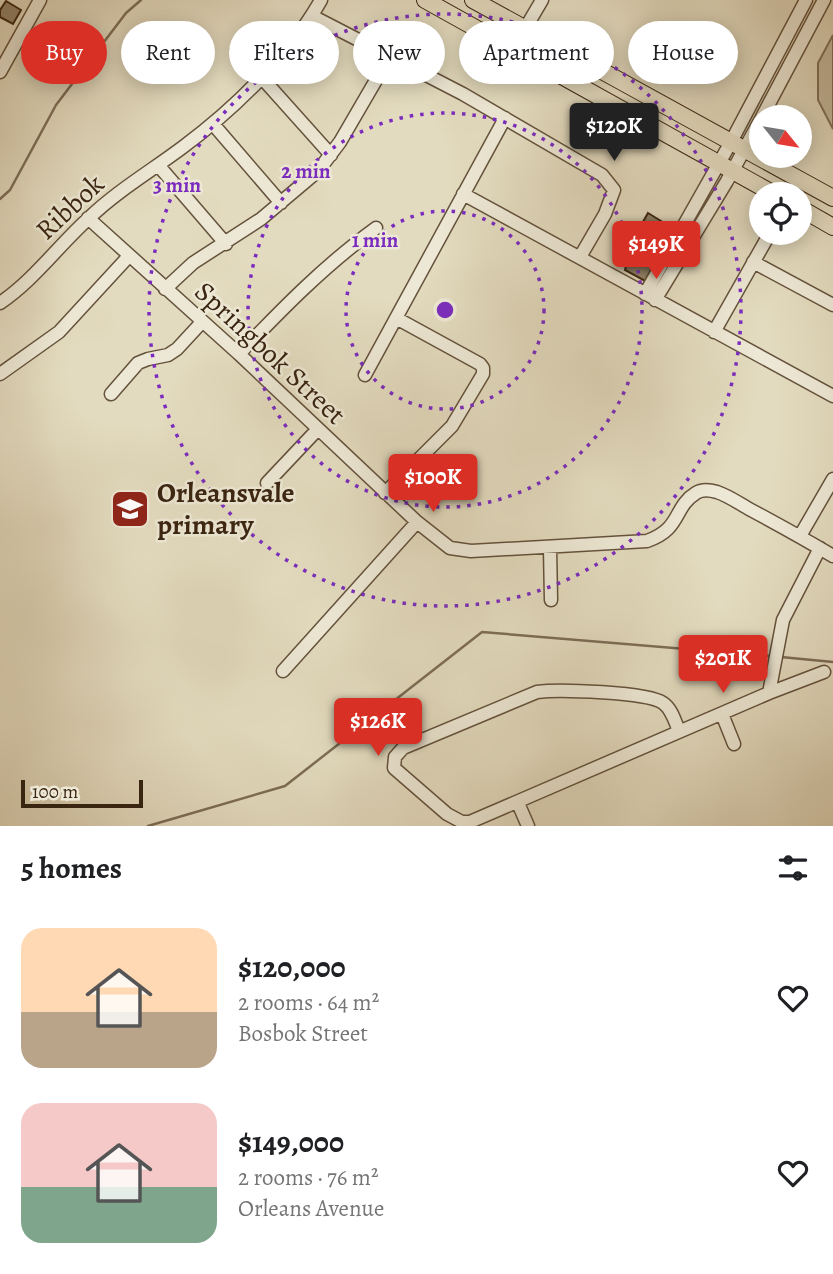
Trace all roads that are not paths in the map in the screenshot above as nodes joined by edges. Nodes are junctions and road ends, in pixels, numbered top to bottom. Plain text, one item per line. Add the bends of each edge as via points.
1 (40, 0) edge
2 (321, 0) edge
3 (425, 0) edge
4 (472, 0) edge
5 (542, 0) edge
6 (806, 0) edge
7 (824, 0) edge
8 (312, 16) junction
9 (308, 21) edge
10 (510, 21) edge
11 (530, 21) edge
12 (353, 37) edge
13 (0, 72) edge
14 (614, 78) edge
15 (254, 84) edge
16 (269, 84) edge
17 (373, 84) edge
18 (442, 84) edge
19 (769, 105) edge
20 (505, 118) junction
21 (213, 124) junction
22 (749, 133) edge
23 (738, 146) junction
24 (331, 155) junction
25 (159, 165) junction
26 (726, 167) junction
27 (753, 182) edge
28 (463, 194) junction
29 (833, 198) edge
30 (281, 203) junction
31 (812, 215) edge
32 (88, 218) junction
33 (833, 227) edge
34 (376, 228) dead end
35 (226, 244) junction
36 (763, 245) edge
37 (129, 256) junction
38 (580, 257) junction
39 (753, 262) junction
40 (164, 289) junction
41 (650, 297) junction
42 (0, 303) edge
43 (833, 305) edge
44 (396, 318) junction
45 (202, 322) junction
46 (714, 332) junction
47 (239, 354) junction
48 (0, 374) edge
49 (365, 375) dead end
50 (111, 394) dead end
51 (833, 396) edge
52 (317, 430) junction
53 (833, 479) edge
54 (267, 483) dead end
55 (385, 493) junction
56 (417, 523) junction
57 (800, 536) junction
58 (550, 548) junction
59 (820, 548) junction
60 (833, 556) edge
61 (551, 600) dead end
62 (283, 671) dead end
63 (824, 672) dead end
64 (769, 693) junction
65 (722, 714) junction
66 (679, 731) junction
67 (734, 744) dead end
68 (518, 803) junction
69 (528, 826) edge

1 - 13 street
2 - 8 street, Ribbok
3 - 26 main road
4 - 10 main road
5 - 11 street
6 - 23 street
7 - 19 street
8 - 9 street, Ribbok
8 - 12 street
14 - 23 main road
15 - 21 street, Ribbok
16 - 24 street
17 - 24 street
18 - 20 street
20 - 28 street
20 - 38 street via 602,175 614,190
21 - 25 street, Ribbok
21 - 30 street
22 - 23 street
23 - 26 street
23 - 29 main road
24 - 30 street
25 - 32 street, Ribbok
25 - 35 street
26 - 27 main road
26 - 41 street
28 - 38 street
28 - 44 street
30 - 35 street
31 - 33 main road
32 - 37 street, Springbok Street
32 - 42 street, Ribbok
34 - 47 street via 301,289
35 - 40 street via 193,263
36 - 39 street
37 - 40 street, Springbok Street
37 - 48 street via 59,332
38 - 41 street
39 - 43 street
39 - 46 street
40 - 45 street, Springbok Street
41 - 46 street
44 - 49 street
44 - 55 street via 480,364 483,374 452,426
45 - 47 street, Springbok Street
45 - 50 street via 168,355 138,363
46 - 51 street
47 - 52 street, Springbok Street
52 - 54 street
52 - 55 street, Springbok Street
53 - 57 street
55 - 56 street, Springbok Street
56 - 58 street, Springbok Street via 440,542 460,550
56 - 62 street
57 - 58 street, Springbok Street via 706,490 688,500 660,537
57 - 59 street, Springbok Street
58 - 61 street
59 - 60 street, Springbok Street
59 - 64 street via 788,608
63 - 64 street
64 - 65 street
65 - 66 street
65 - 67 street
66 - 68 street
66 - 68 street via 667,706 653,698 554,690 537,692 403,748 395,757 397,771 462,822
68 - 69 street

